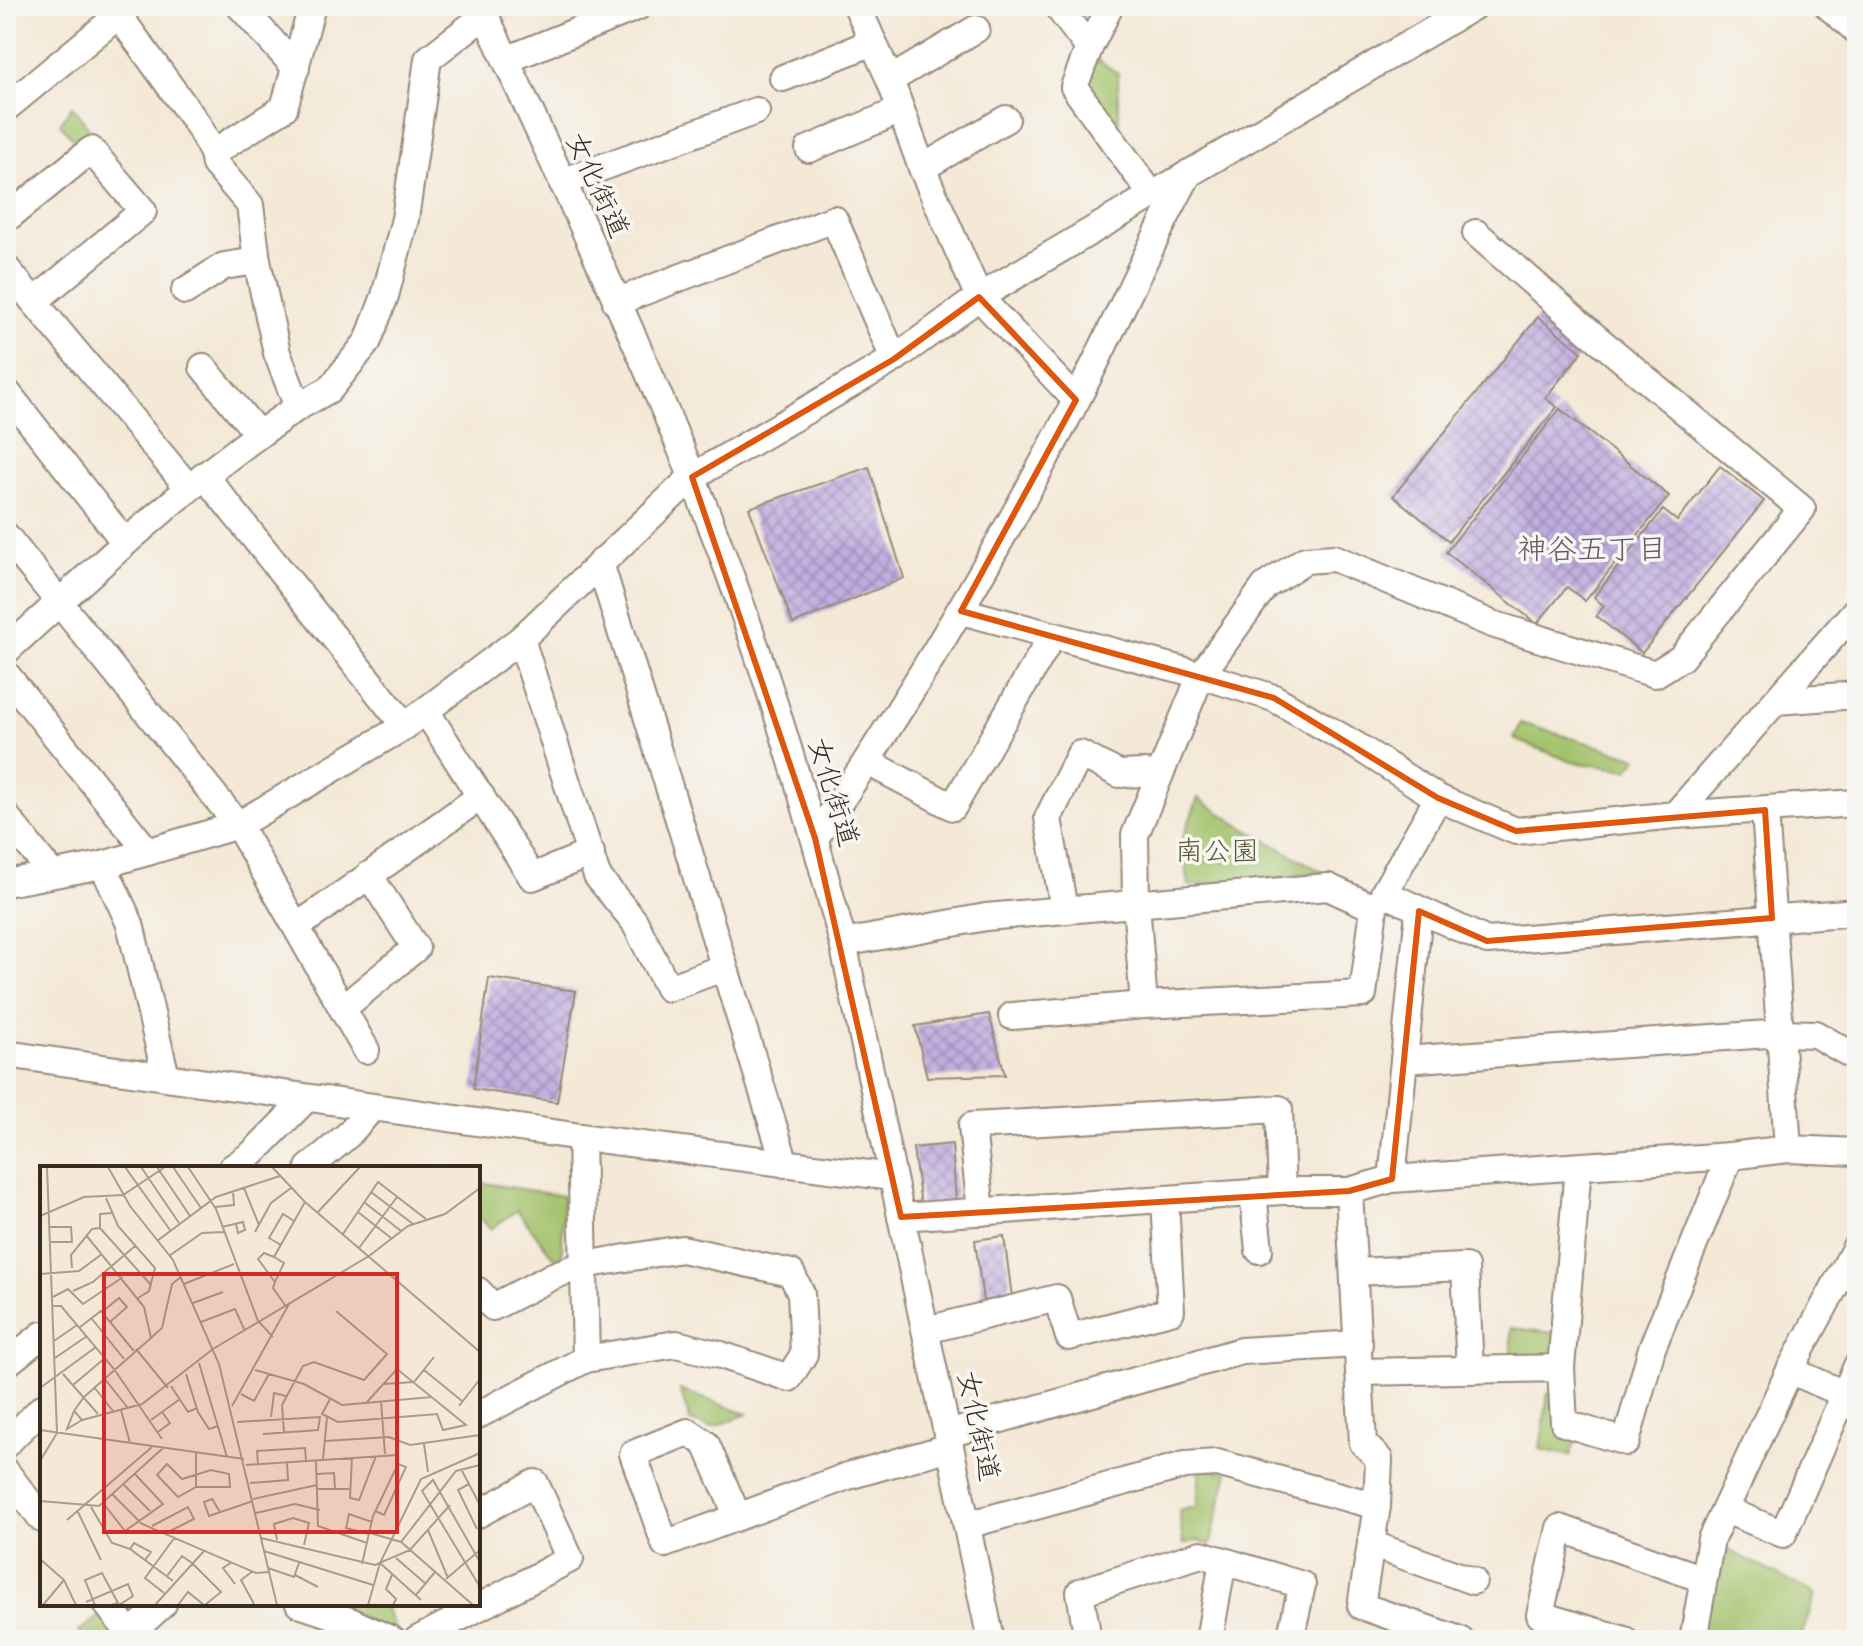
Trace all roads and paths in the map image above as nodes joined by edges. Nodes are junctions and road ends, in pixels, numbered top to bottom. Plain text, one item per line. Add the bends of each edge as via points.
1 (240, 6) edge
2 (312, 6) edge
3 (639, 6) edge
4 (857, 6) edge
5 (1057, 6) edge
6 (1110, 6) edge
7 (1474, 6) edge
8 (1828, 6) edge
9 (116, 10) edge
10 (483, 10) edge
11 (976, 29) dead end
12 (1857, 31) edge
13 (873, 42) junction
14 (1089, 48) junction
15 (506, 60) junction
16 (296, 68) junction
17 (783, 78) dead end
18 (890, 80) junction
19 (6, 108) edge
20 (901, 110) junction
21 (756, 111) dead end
22 (1006, 119) dead end
23 (809, 149) dead end
24 (213, 153) junction
25 (922, 168) junction
26 (1189, 173) junction
27 (562, 182) junction
28 (1152, 195) junction
29 (6, 219) edge
30 (1476, 233) dead end
31 (257, 261) junction
32 (6, 268) edge
33 (185, 291) dead end
34 (979, 297) junction
35 (35, 301) junction
36 (616, 302) junction
37 (894, 359) junction
38 (203, 367) dead end
39 (6, 391) edge
40 (1076, 400) junction
41 (298, 407) junction
42 (258, 434) junction
43 (692, 477) junction
44 (196, 481) junction
45 (6, 536) edge
46 (124, 541) junction
47 (600, 563) junction
48 (60, 601) junction
49 (1857, 609) edge
50 (961, 611) junction
51 (1052, 636) junction
52 (521, 639) junction
53 (6, 651) edge
54 (6, 674) edge
55 (1201, 675) junction
56 (1857, 695) edge
57 (1776, 701) junction
58 (416, 719) junction
59 (868, 762) junction
60 (1159, 776) junction
61 (481, 796) junction
62 (1438, 798) junction
63 (1857, 803) edge
64 (1765, 810) junction
65 (1675, 815) junction
66 (6, 816) edge
67 (238, 825) junction
68 (815, 838) junction
69 (148, 852) junction
70 (591, 853) junction
71 (103, 865) junction
72 (52, 874) junction
73 (369, 875) junction
74 (6, 883) edge
75 (1136, 903) junction
76 (1064, 909) junction
77 (1419, 911) junction
78 (1857, 912) edge
79 (1772, 918) junction
80 (298, 926) junction
81 (843, 943) junction
82 (723, 968) junction
83 (1144, 1005) junction
84 (343, 1008) junction
85 (1012, 1016) dead end
86 (1782, 1033) junction
87 (366, 1050) dead end
88 (6, 1054) edge
89 (1857, 1058) edge
90 (1404, 1060) junction
91 (166, 1077) junction
92 (307, 1098) junction
93 (372, 1108) junction
94 (581, 1137) junction
95 (1788, 1149) junction
96 (1857, 1152) edge
97 (1730, 1156) junction
98 (785, 1164) junction
99 (235, 1166) edge
100 (311, 1166) edge
101 (1578, 1167) junction
102 (892, 1177) junction
103 (1392, 1179) junction
104 (1282, 1191) junction
105 (1349, 1191) junction
106 (1253, 1193) junction
107 (1165, 1199) junction
108 (981, 1212) junction
109 (901, 1217) junction
110 (1857, 1245) edge
111 (1259, 1250) dead end
112 (583, 1265) junction
113 (1354, 1272) junction
114 (480, 1293) edge
115 (926, 1330) junction
116 (40, 1337) edge
117 (1359, 1344) junction
118 (586, 1359) junction
119 (6, 1364) edge
120 (1857, 1366) edge
121 (1561, 1368) junction
122 (1470, 1370) junction
123 (1790, 1370) junction
124 (1361, 1372) junction
125 (1844, 1394) junction
126 (40, 1410) edge
127 (480, 1414) edge
128 (949, 1440) junction
129 (6, 1444) edge
130 (6, 1472) edge
131 (1377, 1506) junction
132 (1726, 1510) junction
133 (480, 1513) edge
134 (737, 1515) junction
135 (40, 1516) edge
136 (967, 1525) junction
137 (1371, 1544) junction
138 (1223, 1561) junction
139 (1703, 1579) junction
140 (1473, 1581) dead end
141 (109, 1606) edge
142 (161, 1606) edge
143 (309, 1606) edge
144 (392, 1640) edge
145 (417, 1640) edge
146 (991, 1640) edge
147 (1088, 1640) edge
148 (1209, 1640) edge
149 (1290, 1640) edge
150 (1460, 1640) edge
151 (1624, 1640) edge
152 (1693, 1640) edge

1 - 16 street
2 - 16 street
3 - 15 street
4 - 13 street
5 - 14 street
6 - 14 street
7 - 26 street
8 - 12 street
9 - 19 street
9 - 24 street
10 - 15 street, 女化街道
10 - 41 street via 428,59 405,219 368,341 330,389
11 - 18 street
13 - 17 street
13 - 18 street
14 - 28 street via 1074,87
15 - 27 street, 女化街道
16 - 24 street via 284,108
18 - 20 street
20 - 23 street
20 - 25 street
21 - 27 street
22 - 25 street
24 - 31 street via 215,164 250,205
25 - 34 street
26 - 28 street
26 - 40 street
27 - 36 street, 女化街道
28 - 34 street
29 - 35 street via 91,150 143,211
30 - 55 street via 1802,509 1681,658 1655,674 1492,624 1334,558 1305,560 1265,586
31 - 33 street via 224,266
31 - 41 street via 277,353
32 - 35 street
34 - 37 street
34 - 40 street
35 - 44 street
36 - 37 street via 834,219
36 - 43 street, 女化街道
37 - 43 street
38 - 42 street
39 - 46 street
40 - 50 street
41 - 42 street
42 - 44 street
43 - 47 street
43 - 68 street, 女化街道 via 769,688
44 - 46 street
44 - 58 street
45 - 48 street
46 - 48 street
47 - 52 street
47 - 82 street
48 - 53 street
48 - 67 street
49 - 57 street
50 - 51 street
50 - 59 street
51 - 55 street
51 - 59 street via 953,807
52 - 58 street
52 - 70 street
54 - 69 street
55 - 60 street
55 - 62 street via 1274,698
56 - 57 street
57 - 65 street
58 - 61 street
58 - 67 street
59 - 68 street
60 - 75 street via 1135,835
60 - 76 street via 1119,774 1080,754 1048,818
61 - 70 street via 532,877
61 - 73 street
62 - 65 street via 1516,831
62 - 77 street via 1384,893
63 - 64 street
64 - 65 street
64 - 79 street
66 - 72 street
67 - 69 street
67 - 80 street
68 - 81 street, 女化街道
69 - 71 street
70 - 82 street via 597,876 634,921 668,988
71 - 72 street
71 - 91 street via 130,924
72 - 74 street
73 - 80 street
73 - 84 street via 416,948
75 - 76 street
75 - 83 street
75 - 83 street via 1328,887 1374,908 1363,994
76 - 81 street
77 - 79 street via 1487,941
77 - 90 street
78 - 79 street
79 - 86 street
80 - 84 street
81 - 102 street, 女化街道
82 - 98 street
83 - 85 street
84 - 87 street
86 - 89 street via 1815,1034
86 - 90 street
86 - 95 street
88 - 91 street
90 - 103 street
91 - 92 street
92 - 93 street
92 - 99 street
93 - 94 street
93 - 100 street
94 - 98 street
94 - 112 street
95 - 96 street
95 - 97 street
97 - 101 street
97 - 121 street via 1652,1348 1626,1442 1564,1423
98 - 102 street
101 - 103 street
101 - 121 street
102 - 109 street, 女化街道
103 - 105 street
104 - 105 street
104 - 106 street
104 - 108 street via 1279,1109 972,1126
105 - 113 street
106 - 107 street
106 - 111 street
107 - 108 street
107 - 115 street via 1171,1311 1069,1337 1057,1298
108 - 109 street
109 - 115 street, 女化街道
110 - 123 street
112 - 114 street via 493,1307
112 - 118 street
112 - 118 street via 682,1249 791,1273 801,1293 804,1354 789,1378 676,1344
113 - 117 street
113 - 122 street via 1465,1267
115 - 128 street, 女化街道
116 - 119 street
117 - 124 street
117 - 128 street via 1241,1351
118 - 127 street
120 - 125 street
121 - 122 street
122 - 124 street
123 - 125 street
123 - 132 street
124 - 131 street via 1363,1443 1379,1459
125 - 132 street via 1783,1534
126 - 129 street
128 - 134 street
128 - 136 street, 女化街道
130 - 135 street
131 - 136 street via 1217,1463 1185,1465
131 - 137 street
132 - 139 street via 1711,1539
133 - 145 street via 535,1483 570,1559
134 - 134 street via 665,1544 633,1454 688,1432 706,1444
136 - 146 street, 女化街道
137 - 140 street
137 - 150 street via 1361,1606
138 - 147 street via 1201,1554 1080,1592
138 - 148 street
138 - 149 street via 1302,1585
139 - 151 street via 1560,1528 1540,1615
139 - 152 street
141 - 142 street via 130,1634
143 - 144 street

